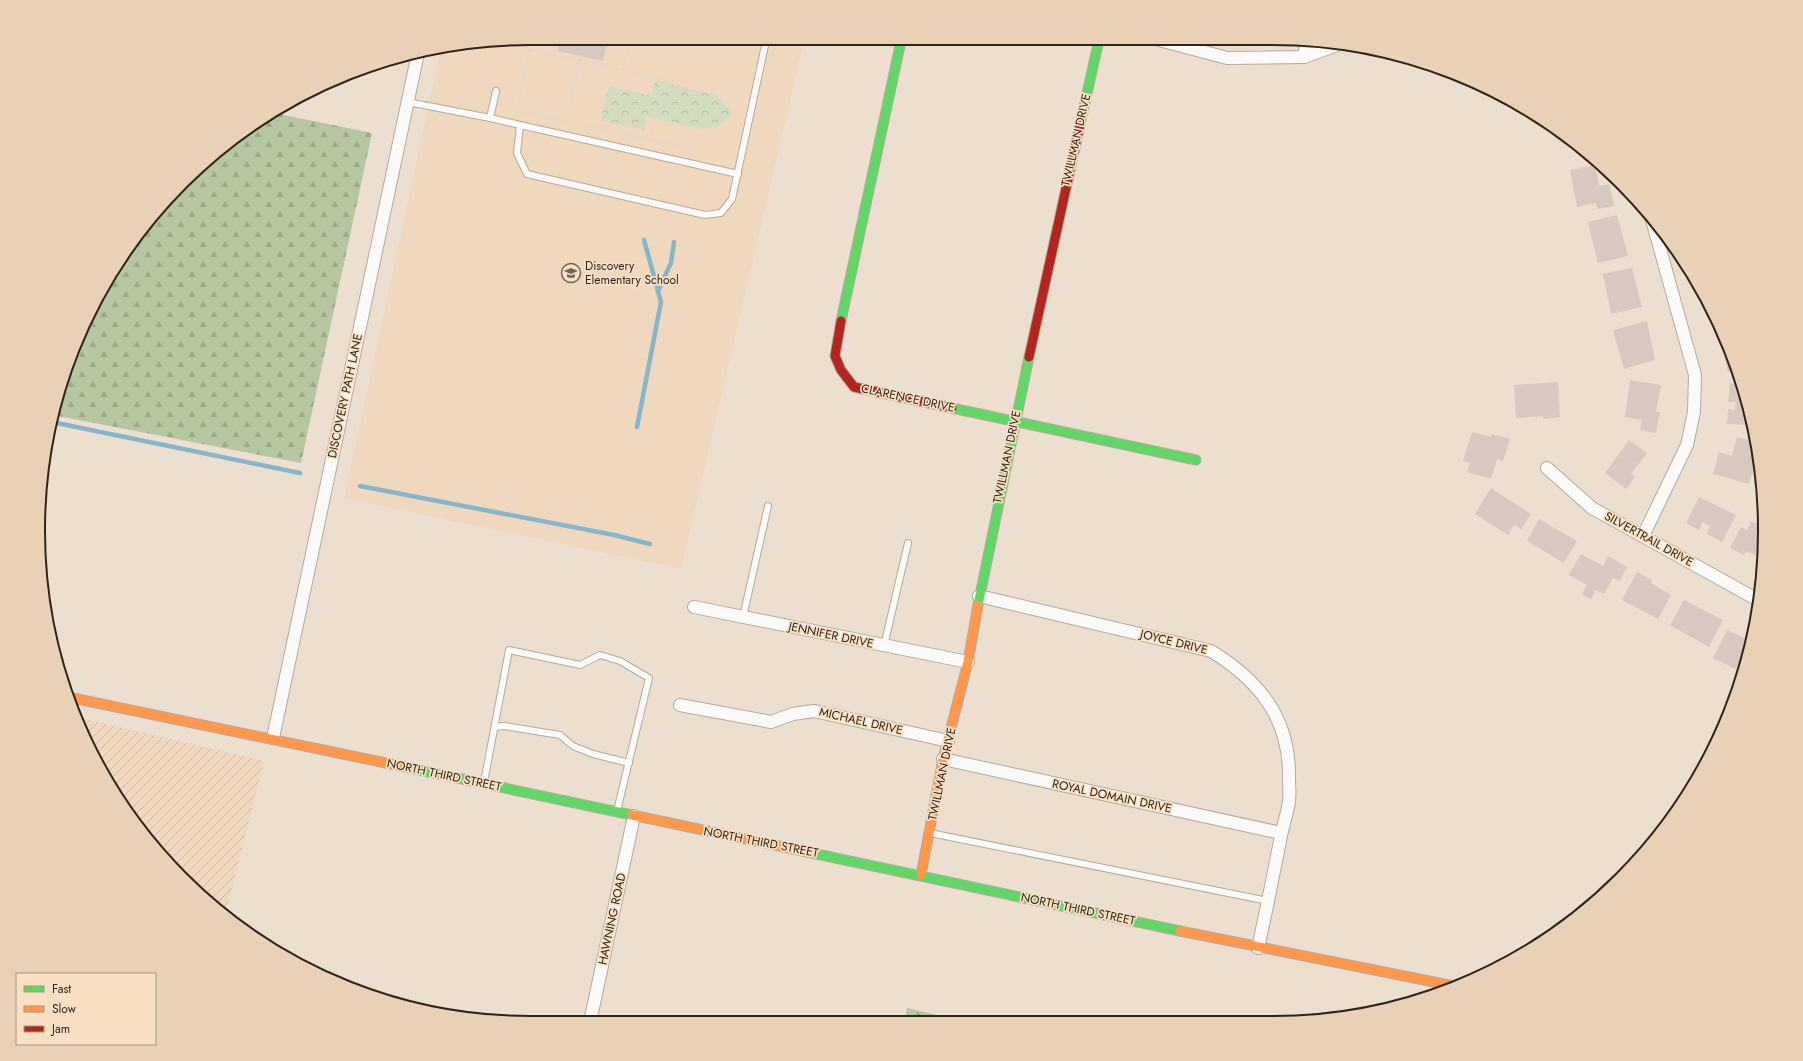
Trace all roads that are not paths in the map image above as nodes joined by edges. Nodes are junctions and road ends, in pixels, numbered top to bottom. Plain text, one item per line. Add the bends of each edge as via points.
1 (765, 45) edge
2 (900, 45) edge
3 (1098, 45) edge
4 (1177, 45) edge
5 (1306, 46) edge
6 (1328, 48) edge
7 (1304, 57) junction
8 (417, 59) edge
9 (496, 91) dead end
10 (408, 102) junction
11 (490, 118) junction
12 (520, 125) junction
13 (738, 174) junction
14 (1655, 231) edge
15 (1015, 422) junction
16 (1196, 460) dead end
17 (1547, 468) dead end
18 (768, 506) dead end
19 (1643, 536) junction
20 (908, 543) dead end
21 (979, 596) junction
22 (1753, 597) edge
23 (694, 607) dead end
24 (742, 617) junction
25 (884, 646) junction
26 (968, 662) junction
27 (75, 698) edge
28 (680, 705) dead end
29 (495, 726) junction
30 (273, 738) junction
31 (948, 741) junction
32 (943, 759) junction
33 (629, 763) junction
34 (484, 784) junction
35 (617, 813) junction
36 (634, 816) junction
37 (929, 833) junction
38 (1281, 833) junction
39 (921, 875) junction
40 (1268, 901) junction
41 (1258, 948) junction
42 (1444, 984) edge
43 (591, 1016) edge

1 - 13 lane
2 - 15 street, CLARENCE DRIVE via 837,340 836,362 854,387
3 - 15 street, TWILLMAN DRIVE
4 - 7 street via 1227,58
5 - 7 street
6 - 7 street
8 - 10 street, DISCOVERY PATH LANE
9 - 11 lane
10 - 11 lane
10 - 30 street, DISCOVERY PATH LANE
11 - 12 lane
12 - 13 lane
12 - 13 lane via 517,153 527,174 705,215 721,213 732,199
14 - 19 street via 1695,376 1694,412 1687,445
15 - 16 street, CLARENCE DRIVE
15 - 21 street, TWILLMAN DRIVE
17 - 19 street, SILVERTRAIL DRIVE via 1592,508
18 - 24 lane
19 - 22 street, SILVERTRAIL DRIVE
20 - 25 lane
21 - 26 street, TWILLMAN DRIVE
21 - 38 street, JOYCE DRIVE via 1211,651 1230,663 1263,694 1274,710 1288,746 1289,802
23 - 24 street, JENNIFER DRIVE
24 - 25 street, JENNIFER DRIVE
25 - 26 street, JENNIFER DRIVE
26 - 31 street, TWILLMAN DRIVE
27 - 30 street, NORTH THIRD STREET
28 - 31 street, MICHAEL DRIVE via 771,722 793,714 814,711
29 - 33 lane via 560,735 573,746
29 - 33 lane via 509,650 580,665 600,655 620,660 649,678
29 - 34 lane
30 - 34 street, NORTH THIRD STREET
31 - 32 street, TWILLMAN DRIVE
32 - 37 street, TWILLMAN DRIVE
32 - 38 street, ROYAL DOMAIN DRIVE
33 - 35 lane
34 - 35 street, NORTH THIRD STREET
35 - 36 street, NORTH THIRD STREET
36 - 39 street, NORTH THIRD STREET
36 - 43 street, HAWNING ROAD
37 - 39 street, TWILLMAN DRIVE
37 - 40 lane
38 - 40 street, JOYCE DRIVE
39 - 41 street, NORTH THIRD STREET
40 - 41 street, JOYCE DRIVE
41 - 42 street, NORTH THIRD STREET

